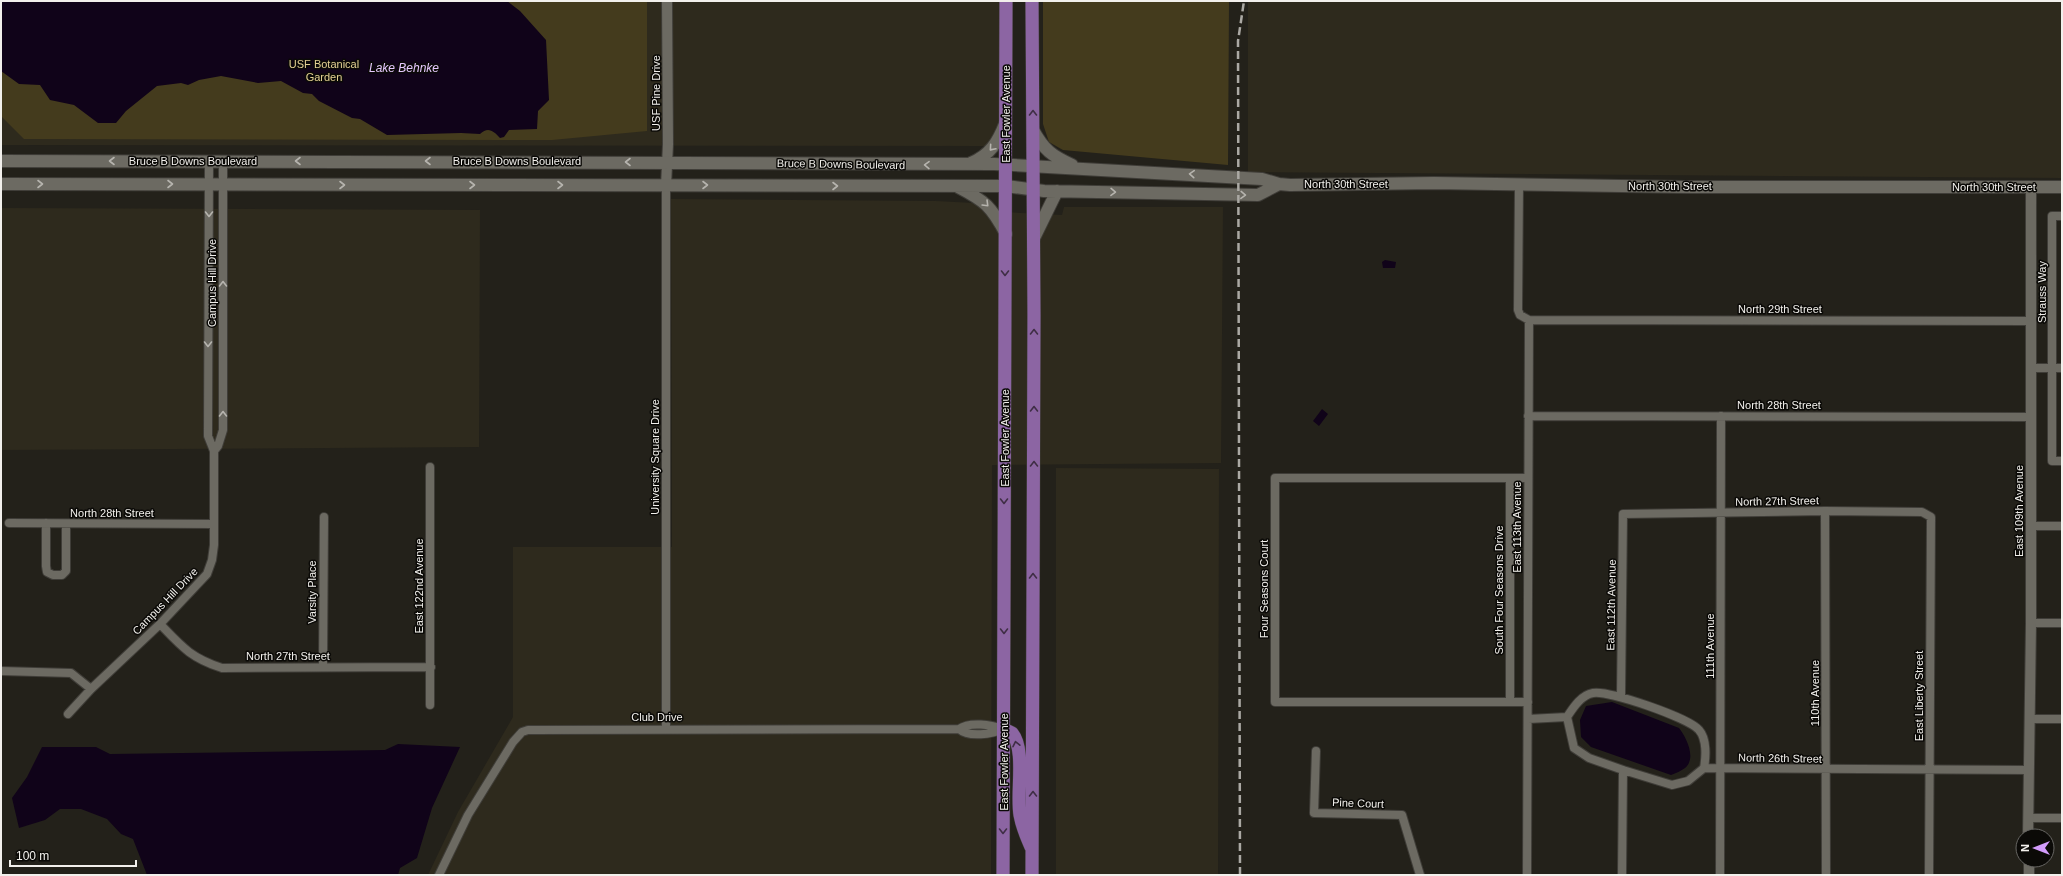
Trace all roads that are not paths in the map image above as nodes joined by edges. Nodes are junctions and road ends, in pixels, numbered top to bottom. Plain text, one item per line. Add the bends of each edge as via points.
1 (668, 1) edge
2 (1006, 1) edge
3 (1032, 1) edge
4 (1006, 122) junction
5 (1033, 130) junction
6 (1, 161) edge
7 (209, 161) junction
8 (223, 161) junction
9 (667, 162) junction
10 (1006, 164) junction
11 (966, 165) junction
12 (1033, 166) junction
13 (1076, 168) junction
14 (1, 184) edge
15 (209, 184) junction
16 (223, 184) junction
17 (1279, 184) junction
18 (1519, 184) junction
19 (666, 186) junction
20 (957, 186) junction
21 (1006, 186) junction
22 (2031, 186) junction
23 (2062, 186) edge
24 (1034, 190) junction
25 (1057, 191) junction
26 (2062, 216) edge
27 (1006, 234) junction
28 (1034, 238) junction
29 (2053, 294) junction
30 (2062, 294) edge
31 (1529, 320) junction
32 (2031, 321) junction
33 (2053, 367) junction
34 (2030, 368) junction
35 (2062, 368) edge
36 (1528, 416) junction
37 (1722, 416) junction
38 (2030, 417) junction
39 (214, 451) junction
40 (2062, 461) edge
41 (430, 467) dead end
42 (1510, 478) junction
43 (1528, 478) junction
44 (1825, 511) junction
45 (1721, 513) junction
46 (1623, 514) joint
47 (324, 517) dead end
48 (1930, 517) joint
49 (9, 523) dead end
50 (46, 523) junction
51 (66, 524) junction
52 (214, 524) junction
53 (2031, 526) junction
54 (2062, 526) edge
55 (2031, 623) junction
56 (2062, 623) edge
57 (160, 624) junction
58 (323, 667) junction
59 (431, 667) junction
60 (1, 672) edge
61 (91, 689) junction
62 (1621, 696) junction
63 (1510, 702) junction
64 (1528, 702) junction
65 (430, 705) dead end
66 (68, 714) dead end
67 (1567, 717) junction
68 (1528, 719) junction
69 (2030, 719) junction
70 (2062, 720) edge
71 (666, 728) junction
72 (1004, 729) junction
73 (1316, 751) dead end
74 (1704, 768) junction
75 (1720, 769) junction
76 (1930, 769) junction
77 (1623, 770) junction
78 (1826, 770) junction
79 (2029, 770) junction
80 (2028, 818) junction
81 (2062, 818) edge
82 (2028, 828) edge
83 (1033, 850) junction
84 (439, 875) edge
85 (1003, 875) edge
86 (1032, 875) edge
87 (1420, 875) edge
88 (1527, 875) edge
89 (1622, 875) edge
90 (1720, 875) edge
91 (1826, 875) edge
92 (1929, 875) edge

1 - 9 street, USF Pine Drive
2 - 4 main road, East Fowler Avenue
5 -> 3 main road
4 - 10 main road, East Fowler Avenue
4 -> 11 main road via 998,141 990,151
5 - 12 main road
5 - 13 main road via 1052,156
7 -> 6 main road, Bruce B Downs Boulevard
7 - 8 main road, Bruce B Downs Boulevard
7 - 15 street, Campus Hill Drive
9 -> 8 main road, Bruce B Downs Boulevard
8 - 16 street, Campus Hill Drive
11 -> 9 main road, Bruce B Downs Boulevard
9 - 19 street, USF Pine Drive
10 - 11 main road, Bruce B Downs Boulevard
10 - 12 main road, Bruce B Downs Boulevard
10 - 21 main road, East Fowler Avenue
12 - 13 main road, North 30th Street
12 - 24 main road
17 -> 13 main road, North 30th Street via 1262,179
14 -> 15 main road, Bruce B Downs Boulevard
15 - 16 main road, Bruce B Downs Boulevard
15 -> 39 street, Campus Hill Drive via 208,436
16 -> 19 main road, Bruce B Downs Boulevard
39 -> 16 street, Campus Hill Drive via 223,430
17 - 18 main road, North 30th Street
25 -> 17 main road, North 30th Street via 1258,195
18 - 22 main road, North 30th Street via 1686,187
18 - 31 street via 1518,310 1520,315
19 -> 20 main road, Bruce B Downs Boulevard
19 - 71 street, University Square Drive
20 - 21 main road, Bruce B Downs Boulevard
20 -> 27 main road via 989,206
21 - 24 main road, North 30th Street
21 - 27 main road, East Fowler Avenue
22 - 23 main road, North 30th Street
22 - 32 street, East 109th Avenue
24 - 25 main road, North 30th Street
24 - 28 main road
25 - 28 main road
26 - 29 street, Strauss Way via 2052,216
27 -> 72 main road, East Fowler Avenue
83 -> 28 main road
29 - 30 street
29 - 33 street, Strauss Way
31 - 32 street, North 29th Street
31 - 36 street, East 113th Avenue
32 - 34 street, East 109th Avenue
33 - 34 street
33 - 35 street
33 - 40 street, Strauss Way via 2052,461
34 - 38 street, East 109th Avenue
36 - 37 street, North 28th Street
36 - 43 street, East 113th Avenue
37 - 38 street, North 28th Street
37 - 45 street, 111th Avenue
38 - 53 street, East 109th Avenue
39 - 52 street, Campus Hill Drive
41 - 59 street, East 122nd Avenue
42 - 43 street, Four Seasons Court
42 - 63 street, South Four Seasons Drive
42 - 63 street, Four Seasons Court via 1275,478 1275,702
43 - 64 street, East 113th Avenue
44 - 45 street, North 27th Street
44 - 48 street, North 27th Street via 1922,512
44 - 78 street, 110th Avenue
45 - 46 street, North 27th Street
45 - 75 street, 111th Avenue
46 - 62 street, East 112th Avenue
47 - 58 street, Varsity Place
48 - 76 street, East Liberty Street
49 - 50 street, North 28th Street
50 - 51 street, North 28th Street
50 - 51 street via 46,566 47,572 53,575 62,575 66,571
51 - 52 street, North 28th Street
52 - 57 street, Campus Hill Drive via 212,560 207,574
53 - 54 street
53 - 55 street, East 109th Avenue
55 - 56 street
55 - 69 street, East 109th Avenue
57 - 58 street, North 27th Street via 188,652 203,662 222,668
57 - 61 street, Campus Hill Drive
58 - 59 street, North 27th Street
59 - 65 street, East 122nd Avenue
60 - 61 street via 71,672
61 - 66 street, Campus Hill Drive
62 - 67 street via 1592,693 1578,702
62 - 74 street via 1682,719 1699,730 1706,752
63 - 64 street, Four Seasons Court
64 - 68 street, East 113th Avenue
67 - 68 street
67 - 77 street via 1574,748 1589,758
68 - 88 street, East 113th Avenue
69 - 70 street
69 - 79 street, East 109th Avenue
71 - 72 street, Club Drive via 959,729 963,733 993,734
71 - 84 street, Club Drive via 534,729 522,732 477,800
83 -> 72 main road via 1024,833 1020,814 1016,739 1012,733
72 -> 85 main road, East Fowler Avenue
73 - 87 street, Pine Court via 1314,813 1402,815
74 - 75 street, North 26th Street
74 - 77 street via 1688,781 1672,785
75 - 78 street, North 26th Street
75 - 90 street, 111th Avenue
76 - 78 street, North 26th Street
76 - 79 street, North 26th Street
76 - 92 street, East Liberty Street
77 - 89 street
78 - 91 street, 110th Avenue
79 - 80 street, East 109th Avenue
80 - 81 street
80 - 82 street, East 109th Avenue
83 - 86 main road

